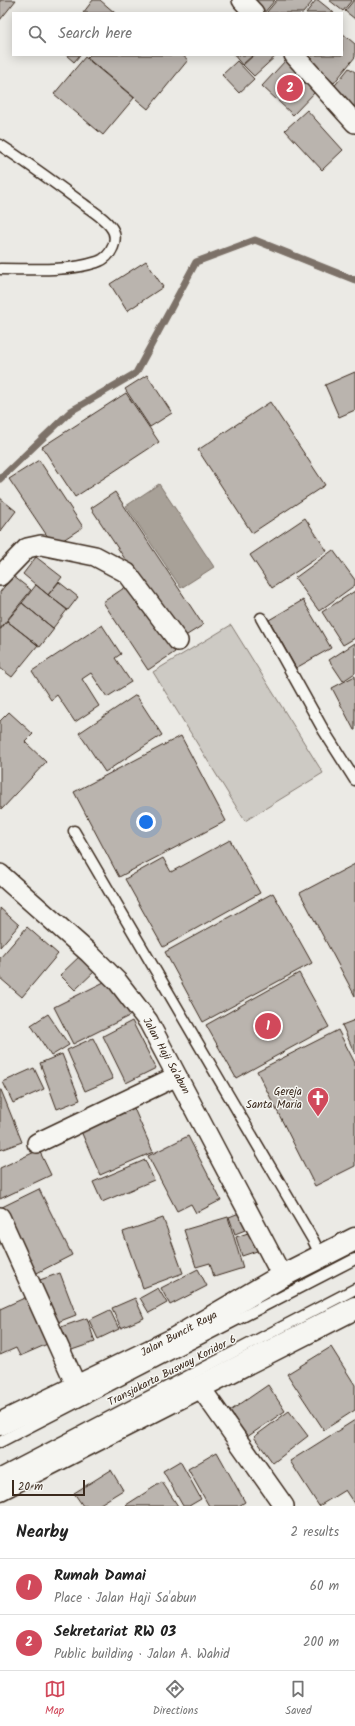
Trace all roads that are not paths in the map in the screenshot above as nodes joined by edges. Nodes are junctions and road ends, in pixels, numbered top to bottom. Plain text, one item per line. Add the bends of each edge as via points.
1 (242, 0) edge
2 (253, 12) edge
3 (295, 56) edge
4 (355, 123) edge
5 (0, 145) edge
6 (0, 269) edge
7 (0, 576) edge
8 (261, 618) dead end
9 (178, 641) dead end
10 (355, 780) edge
11 (74, 831) dead end
12 (0, 874) edge
13 (177, 1076) junction
14 (37, 1143) dead end
15 (0, 1217) edge
16 (355, 1238) edge
17 (320, 1256) junction
18 (355, 1259) edge
19 (282, 1276) junction
20 (355, 1289) edge
21 (355, 1308) edge
22 (76, 1385) junction
23 (200, 1387) junction
24 (0, 1424) edge
25 (0, 1442) edge
26 (0, 1474) edge
27 (0, 1489) edge
28 (284, 1506) edge

1 - 2 street
3 - 4 street
5 - 6 lane via 60,186 111,226 115,237 113,248 106,258 97,262 59,269
7 - 9 street via 27,548 41,546 95,556 127,573
8 - 10 lane via 324,731
11 - 17 lane
12 - 13 street, Jalan Haji Sa'abun via 118,982 148,1021
13 - 14 street
13 - 19 street, Jalan Haji Sa'abun
15 - 22 street
16 - 17 main road, Jalan Buncit Raya
17 - 19 main road, Jalan Buncit Raya
18 - 25 lane, Transjakarta Busway Koridor 6
19 - 22 main road, Jalan Buncit Raya via 171,1340
20 - 26 lane, Transjakarta Busway Koridor 6
21 - 23 main road
22 - 24 main road, Jalan Buncit Raya
23 - 27 main road
23 - 28 street

